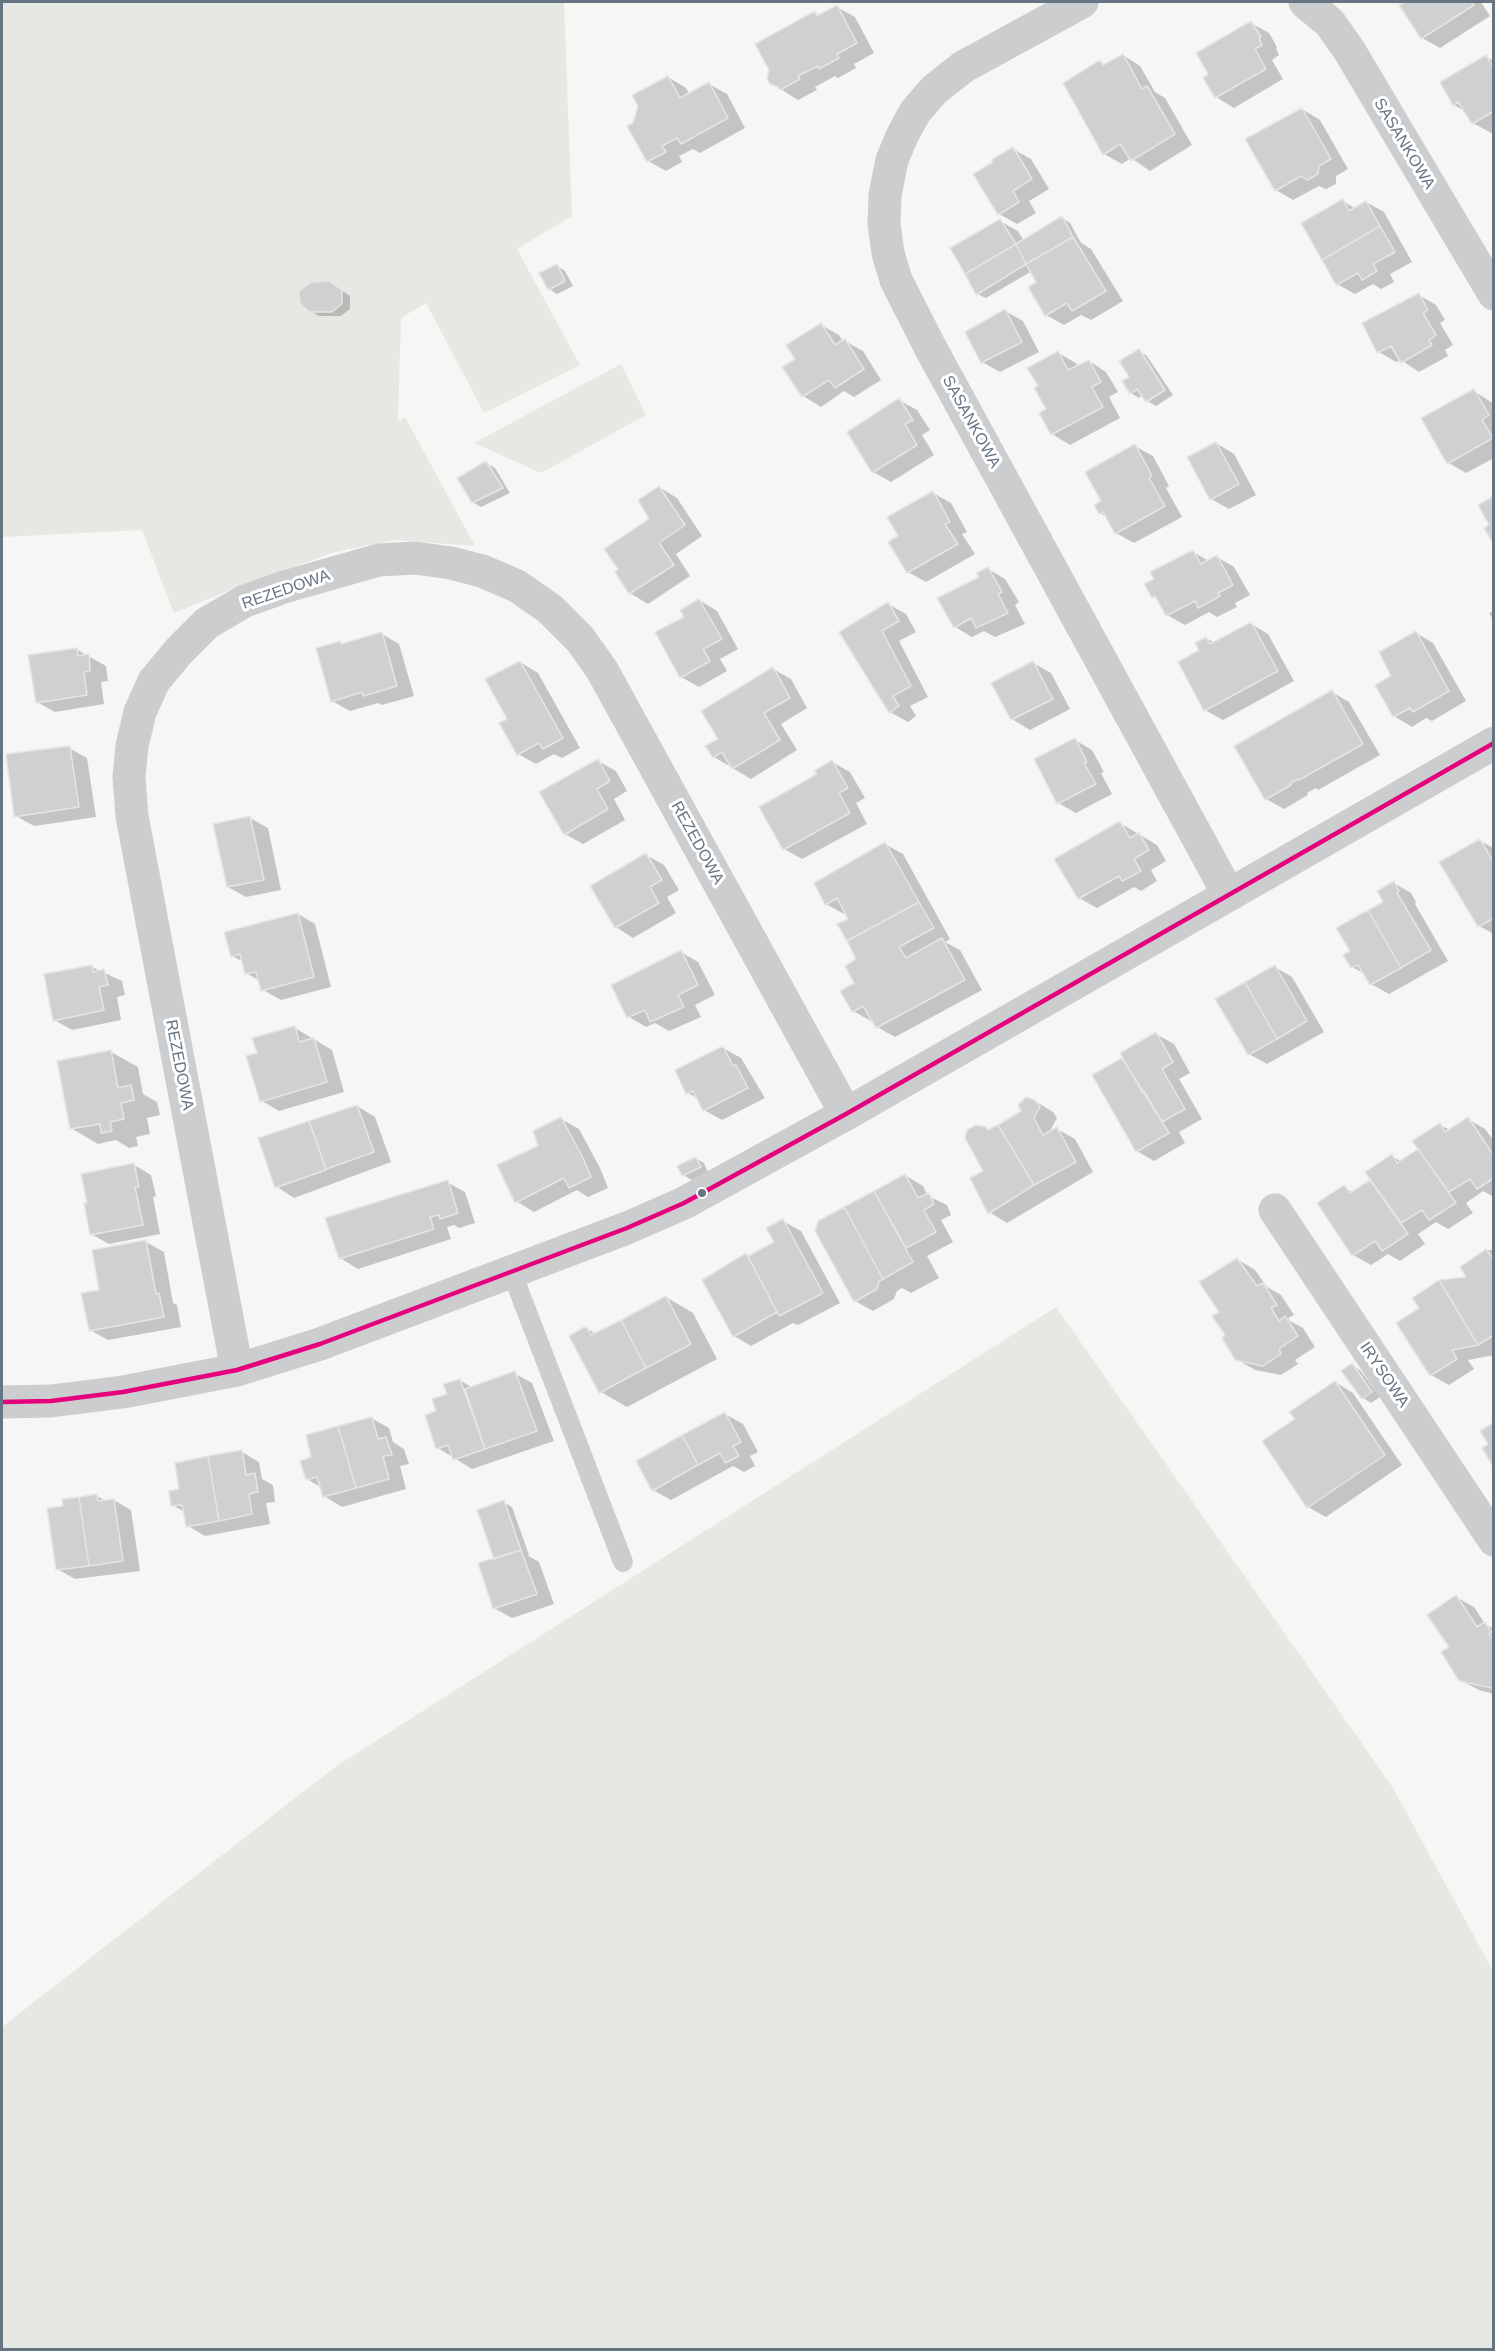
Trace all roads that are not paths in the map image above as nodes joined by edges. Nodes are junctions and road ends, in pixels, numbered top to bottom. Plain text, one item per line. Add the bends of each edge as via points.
1 (1082, 2) edge
2 (1305, 2) edge
3 (1494, 294) edge
4 (1494, 743) edge
5 (1229, 896) junction
6 (846, 1114) junction
7 (1275, 1210) dead end
8 (512, 1273) junction
9 (237, 1370) junction
10 (2, 1402) edge
11 (1494, 1540) edge
12 (623, 1562) dead end

1 - 5 street, SASANKOWA via 963,67 934,90 915,112 902,136 885,195 888,253 896,280 930,347
2 - 3 street, SASANKOWA via 1330,23 1349,50
4 - 5 street
5 - 6 street
6 - 8 street via 684,1203
6 - 9 street, REZEDOWA via 602,670 580,639 550,609 517,586 482,571 415,558 379,560 245,601 207,623 154,681 140,712 129,777 132,816
7 - 11 street, IRYSOWA
8 - 9 street via 320,1344
8 - 12 lane
9 - 10 street via 123,1392 51,1401

